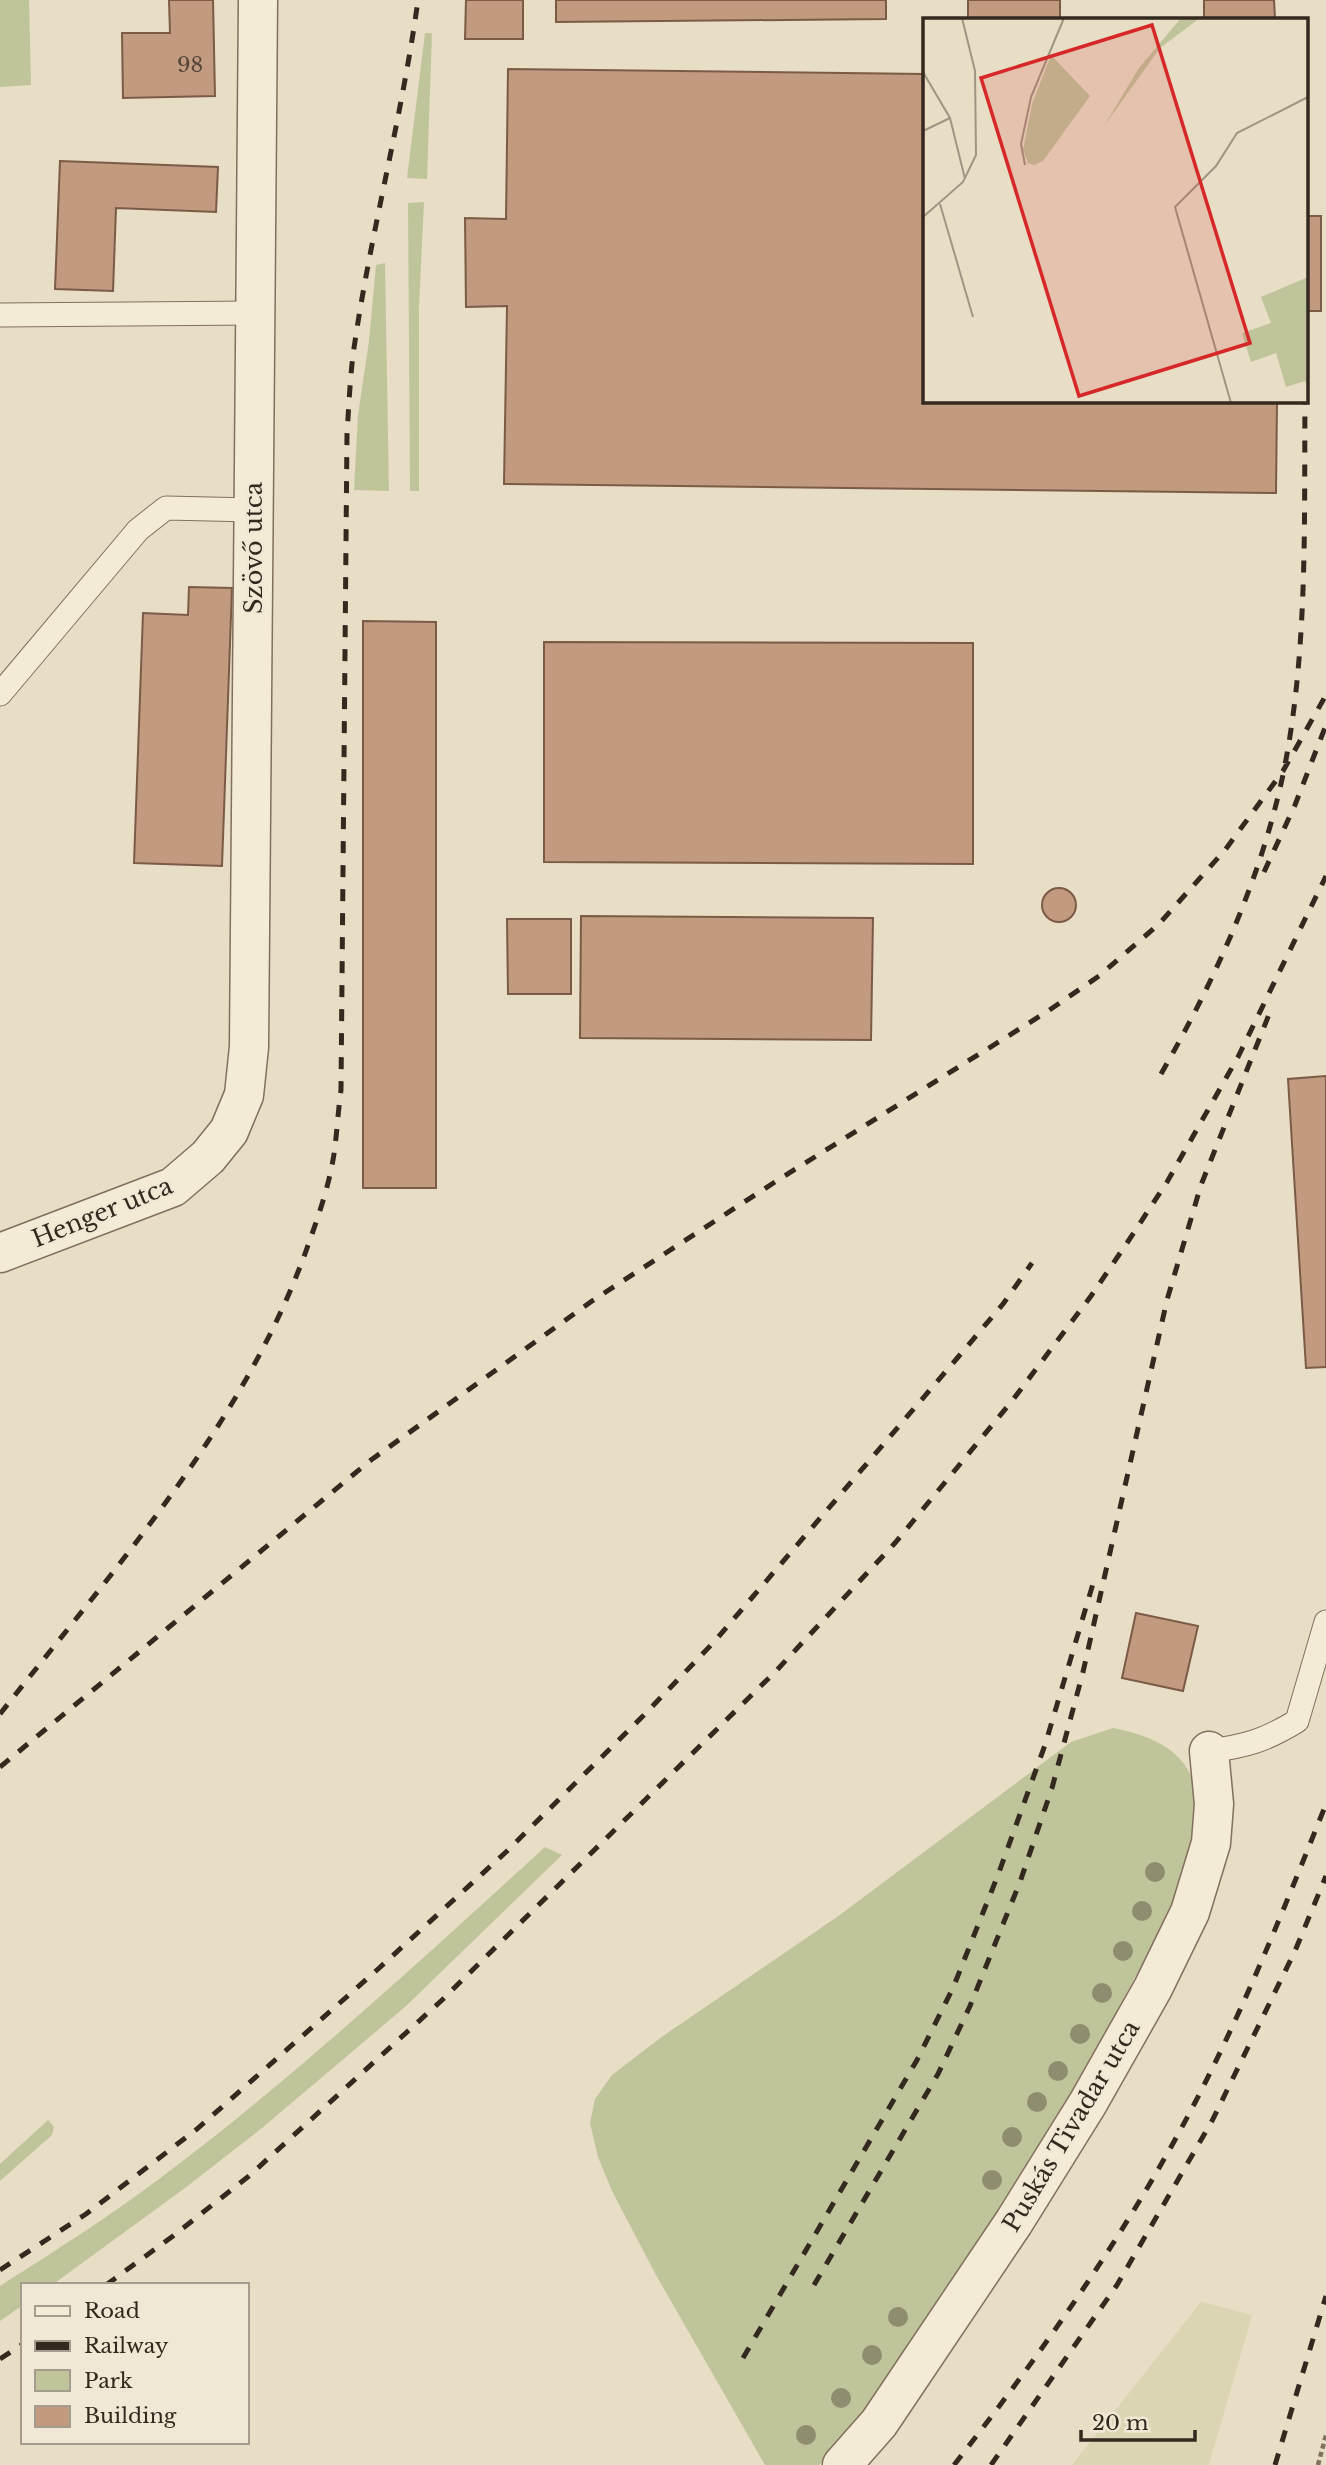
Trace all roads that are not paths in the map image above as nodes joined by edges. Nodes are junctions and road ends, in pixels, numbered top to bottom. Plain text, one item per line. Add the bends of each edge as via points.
1 (258, 0) edge
2 (255, 313) junction
3 (0, 315) edge
4 (254, 510) junction
5 (0, 694) edge
6 (244, 1095) joint
7 (0, 1253) edge
8 (1326, 1622) edge
9 (1209, 1751) joint
10 (842, 2465) edge

1 - 2 street, Szövő utca
2 - 3 lane
2 - 4 street, Szövő utca
4 - 5 lane via 166,508 138,530
4 - 6 street, Szövő utca via 249,1046
6 - 7 street, Henger utca via 229,1131 208,1157 173,1187
8 - 9 lane via 1297,1721 1246,1746
9 - 10 street, Puskás Tivadar utca via 1214,1804 1211,1843 1190,1912 1153,1988 1014,2222 879,2423

